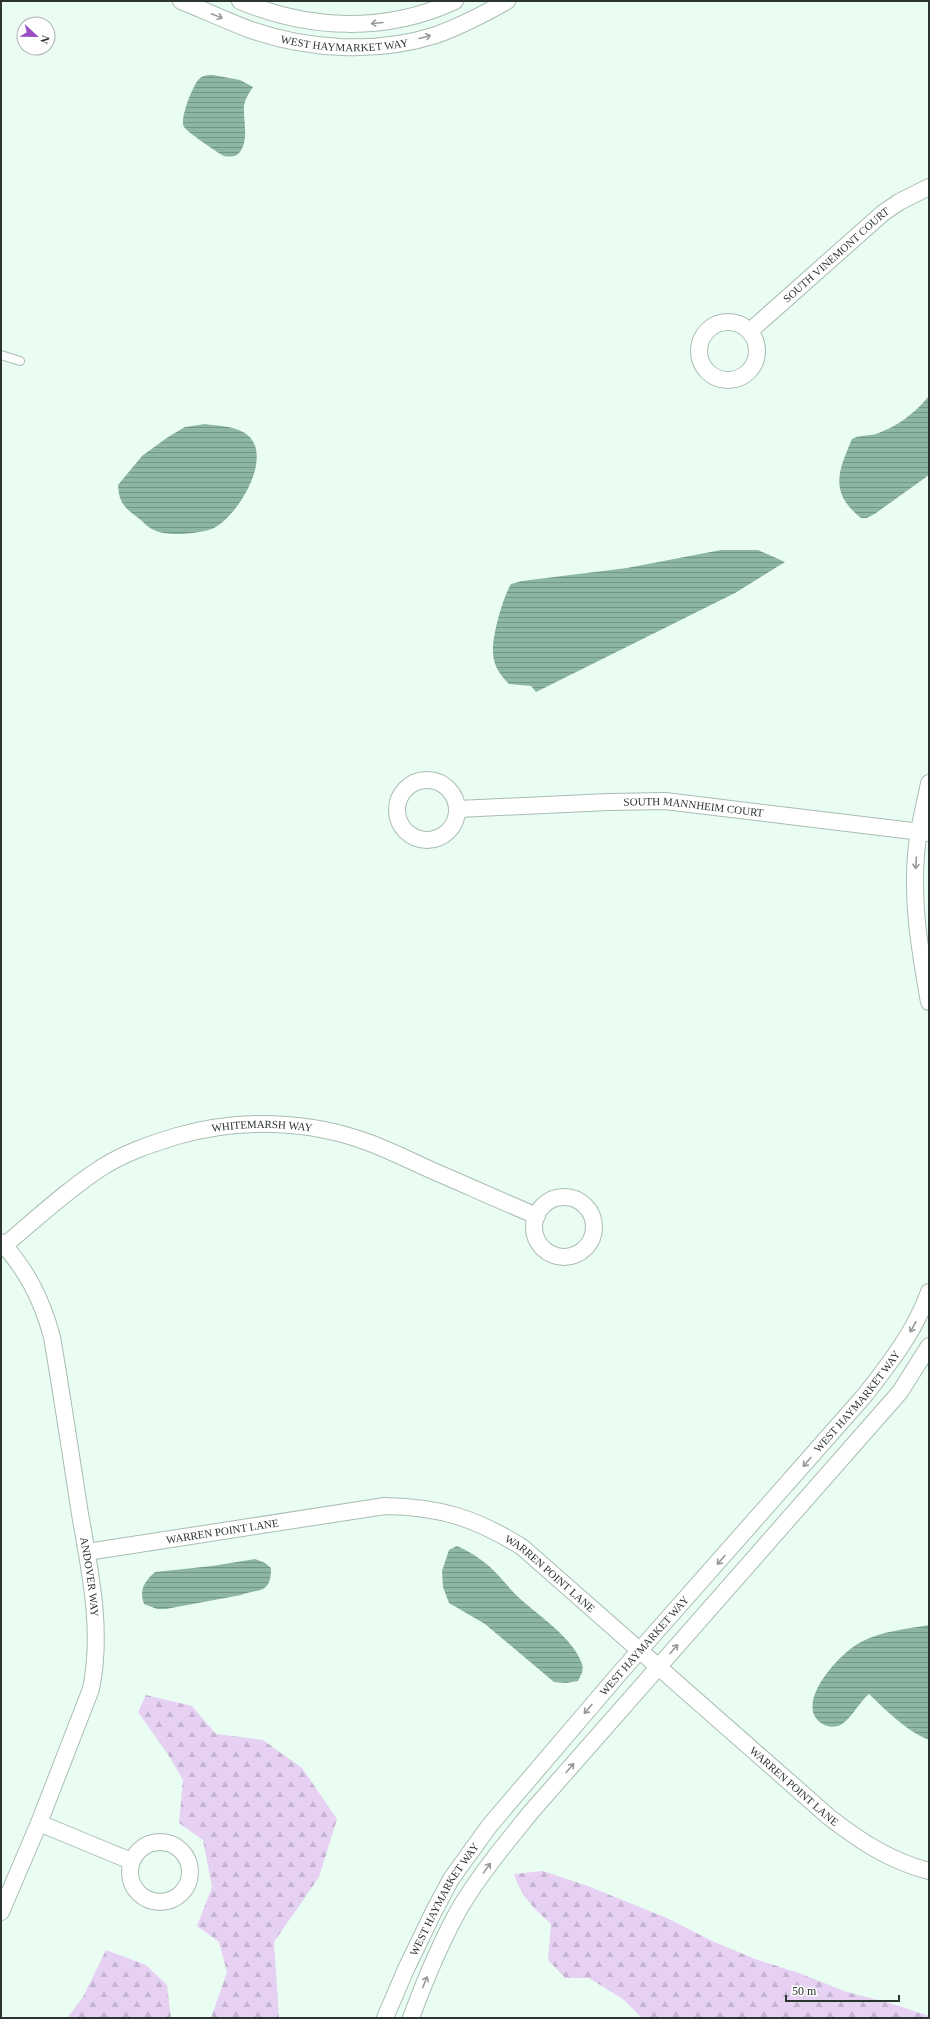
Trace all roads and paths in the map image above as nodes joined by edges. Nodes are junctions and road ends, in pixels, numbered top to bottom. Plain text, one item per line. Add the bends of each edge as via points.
1 (181, 1) edge
2 (240, 1) edge
3 (455, 1) edge
4 (507, 1) edge
5 (929, 186) edge
6 (750, 331) dead end
7 (1, 355) edge
8 (20, 361) dead end
9 (929, 783) edge
10 (458, 809) dead end
11 (924, 833) edge
12 (929, 1002) edge
13 (537, 1216) dead end
14 (3, 1244) edge
15 (928, 1300) edge
16 (929, 1346) edge
17 (86, 1552) junction
18 (640, 1650) junction
19 (658, 1667) junction
20 (39, 1823) junction
21 (132, 1861) dead end
22 (929, 1871) edge
23 (1, 1912) edge
24 (387, 2015) edge
25 (405, 2018) edge
26 (411, 2018) edge

1 -> 4 street, WEST HAYMARKET WAY via 251,30 282,39 319,46 361,48 405,43 436,35 475,19
3 -> 2 street, WEST HAYMARKET WAY via 412,17 349,25 312,22
5 - 6 street, SOUTH VINEMONT COURT via 883,213
7 - 8 lane
9 - 11 street
10 - 11 street, SOUTH MANNHEIM COURT via 665,802
11 -> 12 street via 915,866 915,903
13 - 14 street, WHITEMARSH WAY via 369,1143 315,1128 289,1124 248,1124 188,1133 127,1154 102,1167
14 - 17 street, ANDOVER WAY via 23,1268 37,1292 52,1337
15 -> 18 street, WEST HAYMARKET WAY via 893,1360 865,1395
19 -> 16 street, WEST HAYMARKET WAY via 900,1392
17 - 18 street, WARREN POINT LANE via 378,1507 416,1507 446,1512 472,1520 522,1547
17 - 20 street, ANDOVER WAY via 97,1646 96,1667 91,1689
18 - 19 street, WARREN POINT LANE
18 -> 24 street, WEST HAYMARKET WAY via 512,1797 467,1855 421,1935
19 - 22 street, WARREN POINT LANE via 829,1817 860,1841 889,1857
26 -> 19 street, WEST HAYMARKET WAY via 443,1943 480,1877 530,1812
20 - 21 street
20 - 23 street, ANDOVER WAY
24 - 25 street

